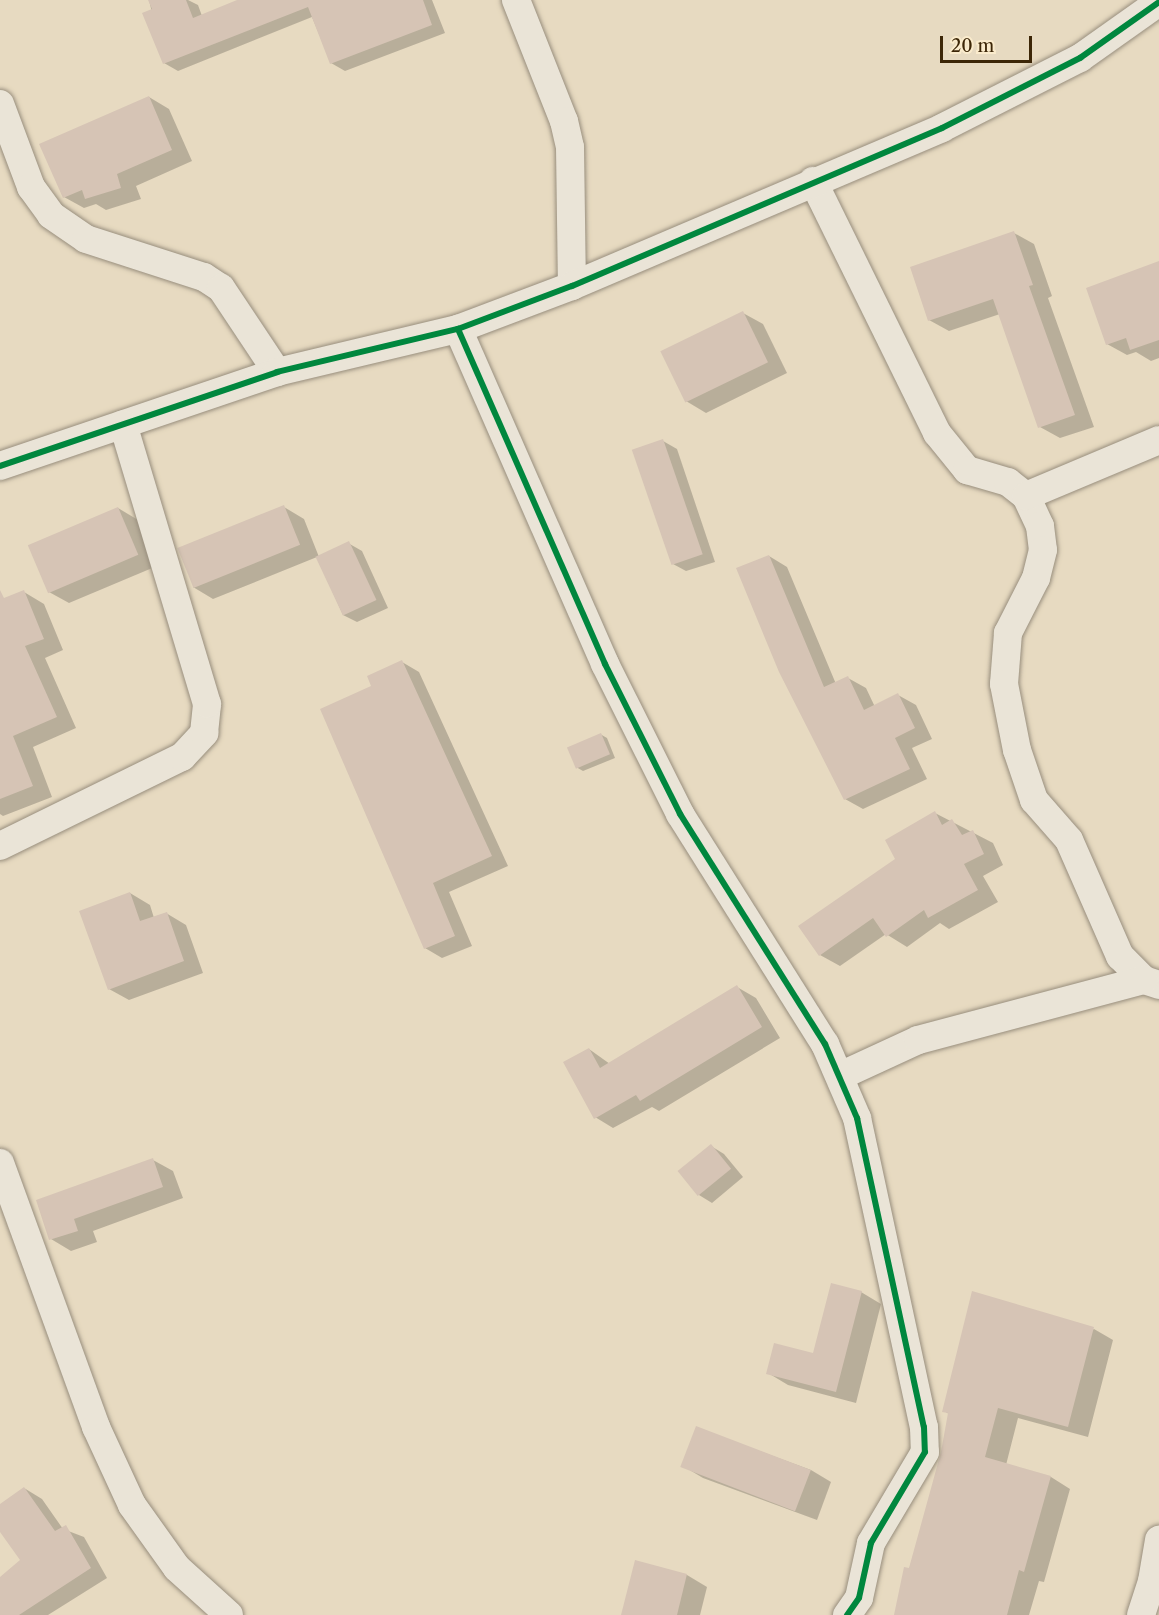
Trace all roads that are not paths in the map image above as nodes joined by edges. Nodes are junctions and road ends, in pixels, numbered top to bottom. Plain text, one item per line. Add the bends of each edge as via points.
1 (516, 0) edge
2 (1159, 2) edge
3 (0, 104) edge
4 (813, 181) junction
5 (572, 286) junction
6 (458, 328) junction
7 (278, 372) junction
8 (123, 424) junction
9 (1159, 440) edge
10 (0, 466) edge
11 (1026, 496) junction
12 (0, 846) edge
13 (1151, 983) edge
14 (840, 1076) junction
15 (0, 1163) edge
16 (1159, 1540) edge
17 (228, 1615) edge
18 (847, 1615) edge
19 (1141, 1615) edge

1 - 5 street via 564,121 570,147
2 - 4 street via 1080,58 905,146
3 - 7 street via 31,187 51,215 86,239 204,277 221,288
4 - 5 street
4 - 11 street via 937,433 967,470 1008,482
5 - 6 street
6 - 7 street
6 - 14 street via 605,664 680,814 825,1044
7 - 8 street
8 - 10 street
8 - 12 street via 207,704 204,733 182,757
9 - 11 street
11 - 13 street via 1040,526 1043,550 1036,578 1008,633 1004,684 1017,750 1034,800 1069,840 1120,956
13 - 14 street via 918,1040
14 - 18 street via 857,1118 924,1428 925,1452 871,1543 860,1598
15 - 17 street via 96,1427 132,1505 177,1568
16 - 19 street

